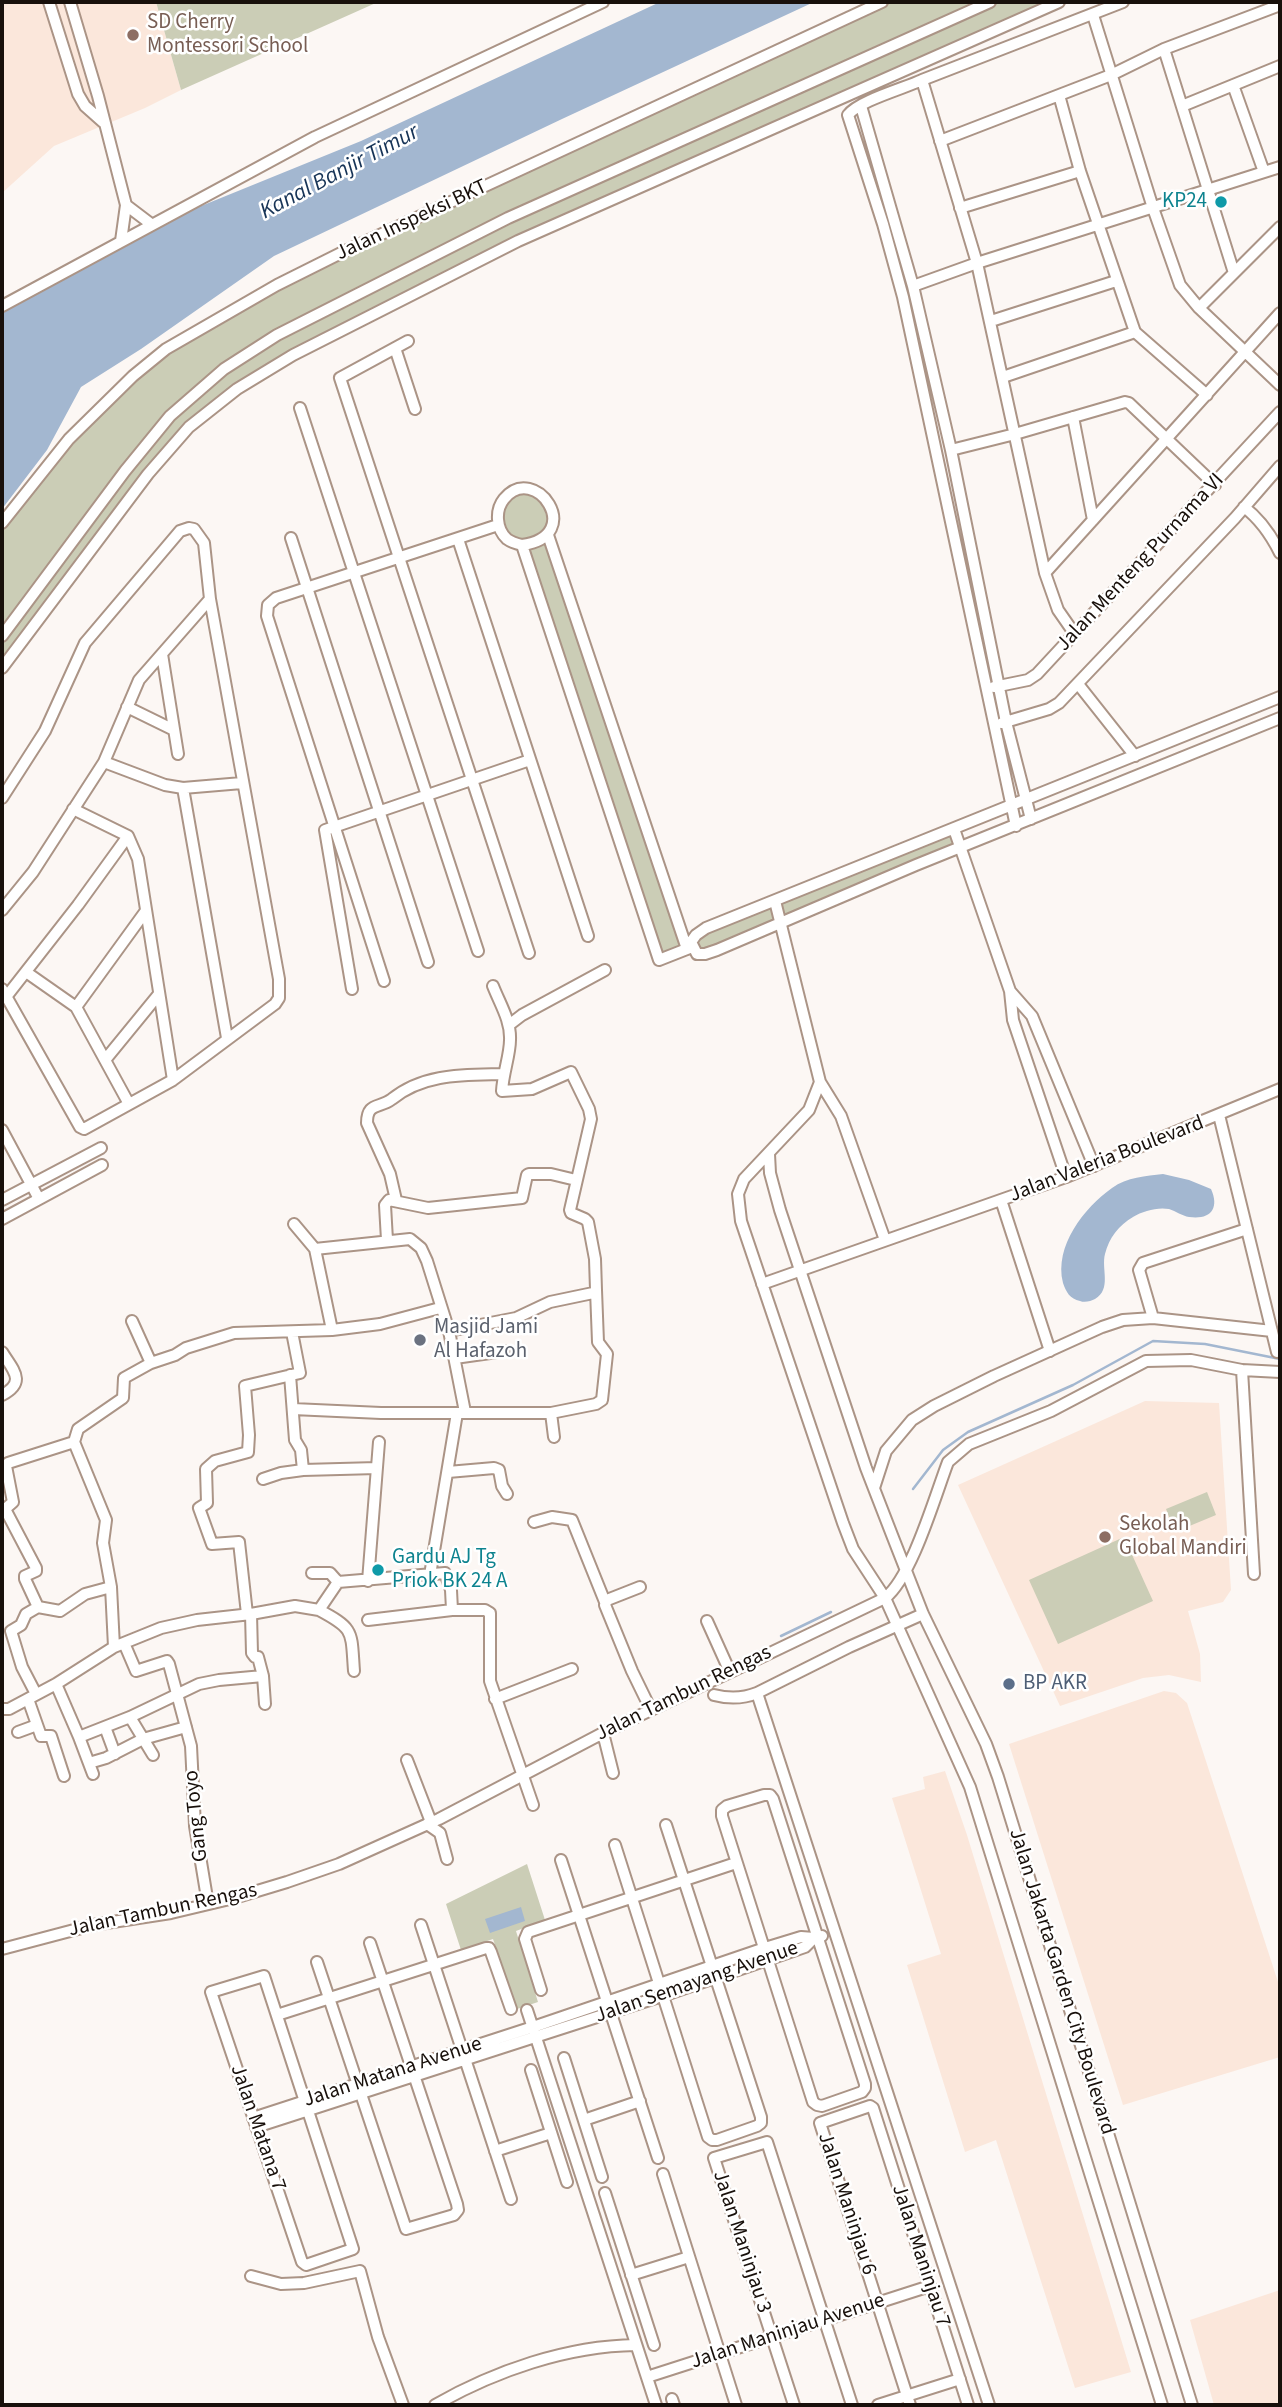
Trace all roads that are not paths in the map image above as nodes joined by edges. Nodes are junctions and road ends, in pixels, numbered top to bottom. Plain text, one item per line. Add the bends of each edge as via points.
1 (49, 2) edge
2 (70, 2) edge
3 (603, 2) edge
4 (882, 2) edge
5 (990, 2) edge
6 (1059, 2) edge
7 (1123, 2) edge
8 (1280, 5) edge
9 (1093, 15) junction
10 (1164, 49) junction
11 (1280, 66) edge
12 (1111, 75) junction
13 (922, 80) junction
14 (94, 84) junction
15 (1233, 85) junction
16 (76, 86) junction
17 (1059, 95) junction
18 (82, 102) junction
19 (861, 106) junction
20 (1182, 106) junction
21 (103, 121) junction
22 (940, 141) junction
23 (1280, 167) edge
24 (1080, 171) junction
25 (1264, 172) junction
26 (1209, 190) junction
27 (126, 205) junction
28 (960, 208) junction
29 (1153, 208) junction
30 (150, 225) junction
31 (1097, 225) junction
32 (1280, 227) edge
33 (121, 241) junction
34 (977, 263) junction
35 (1234, 273) junction
36 (1116, 281) junction
37 (913, 286) junction
38 (2, 306) edge
39 (1199, 308) junction
40 (1280, 313) edge
41 (991, 321) junction
42 (1135, 332) junction
43 (408, 341) dead end
44 (395, 348) junction
45 (1244, 351) junction
46 (1003, 377) junction
47 (1280, 386) edge
48 (1208, 395) junction
49 (300, 408) dead end
50 (415, 409) dead end
51 (1280, 412) edge
52 (1073, 417) junction
53 (1015, 434) junction
54 (1168, 439) junction
55 (951, 450) junction
56 (1280, 466) edge
57 (1215, 485) junction
58 (1244, 507) junction
59 (1093, 520) junction
60 (2, 523) edge
61 (498, 525) junction
62 (548, 535) junction
63 (290, 538) dead end
64 (458, 539) junction
65 (522, 545) junction
66 (1280, 553) edge
67 (399, 558) junction
68 (354, 573) junction
69 (1045, 573) junction
70 (307, 588) junction
71 (210, 599) junction
72 (1074, 633) junction
73 (2, 636) edge
74 (162, 654) junction
75 (2, 668) edge
76 (1078, 684) junction
77 (993, 687) junction
78 (1280, 697) edge
79 (127, 707) junction
80 (1280, 718) edge
81 (1001, 723) junction
82 (174, 730) junction
83 (178, 754) dead end
84 (1135, 756) junction
85 (530, 760) junction
86 (104, 762) junction
87 (472, 780) junction
88 (242, 783) junction
89 (183, 788) junction
90 (427, 796) junction
91 (2, 798) edge
92 (1026, 800) junction
93 (1011, 806) junction
94 (73, 809) junction
95 (380, 811) junction
96 (1031, 819) junction
97 (1016, 826) junction
98 (335, 827) junction
99 (954, 829) junction
100 (128, 835) junction
101 (961, 848) junction
102 (775, 901) junction
103 (2, 910) edge
104 (145, 912) junction
105 (782, 922) junction
106 (588, 936) dead end
107 (690, 948) junction
108 (478, 951) dead end
109 (529, 953) dead end
110 (429, 962) dead end
111 (605, 970) dead end
112 (26, 972) junction
113 (384, 981) dead end
114 (493, 986) dead end
115 (352, 989) dead end
116 (1010, 991) junction
117 (4, 993) edge
118 (159, 994) junction
119 (76, 1007) junction
120 (509, 1025) junction
121 (227, 1038) junction
122 (105, 1060) junction
123 (503, 1074) junction
124 (173, 1080) junction
125 (820, 1082) junction
126 (1280, 1090) edge
127 (129, 1104) junction
128 (1219, 1115) junction
129 (2, 1130) edge
130 (101, 1148) dead end
131 (769, 1154) junction
132 (102, 1165) dead end
133 (1094, 1166) junction
134 (1066, 1177) junction
135 (576, 1180) junction
136 (32, 1185) junction
137 (39, 1199) junction
138 (2, 1200) edge
139 (396, 1200) junction
140 (1001, 1200) junction
141 (2, 1219) edge
142 (294, 1224) dead end
143 (1247, 1229) junction
144 (387, 1240) junction
145 (885, 1240) junction
146 (314, 1249) junction
147 (801, 1270) junction
148 (762, 1284) junction
149 (596, 1290) junction
150 (440, 1308) junction
151 (1153, 1318) junction
152 (132, 1321) dead end
153 (332, 1330) junction
154 (449, 1331) junction
155 (1272, 1331) junction
156 (292, 1332) junction
157 (504, 1351) dead end
158 (1050, 1351) junction
159 (2, 1352) edge
160 (1277, 1352) dead end
161 (455, 1358) junction
162 (151, 1363) junction
163 (1242, 1370) junction
164 (1280, 1372) edge
165 (290, 1375) junction
166 (2, 1395) edge
167 (293, 1409) junction
168 (461, 1412) junction
169 (551, 1413) junction
170 (554, 1437) dead end
171 (74, 1442) junction
172 (379, 1442) dead end
173 (377, 1468) junction
174 (303, 1470) junction
175 (448, 1472) junction
176 (263, 1479) dead end
177 (874, 1488) junction
178 (507, 1494) dead end
179 (4, 1510) edge
180 (534, 1522) dead end
181 (906, 1569) junction
182 (312, 1573) dead end
183 (1254, 1574) dead end
184 (430, 1575) junction
185 (368, 1581) junction
186 (338, 1582) junction
187 (111, 1587) junction
188 (640, 1587) dead end
189 (885, 1598) junction
190 (605, 1602) junction
191 (37, 1607) junction
192 (319, 1610) junction
193 (452, 1610) junction
194 (249, 1614) junction
195 (923, 1614) junction
196 (368, 1619) dead end
197 (707, 1621) dead end
198 (898, 1626) junction
199 (119, 1645) junction
200 (572, 1669) dead end
201 (355, 1671) dead end
202 (730, 1672) junction
203 (263, 1676) junction
204 (56, 1684) junction
205 (178, 1693) junction
206 (757, 1693) junction
207 (714, 1695) dead end
208 (32, 1696) junction
209 (495, 1699) junction
210 (265, 1704) dead end
211 (649, 1707) junction
212 (2, 1709) edge
213 (130, 1717) junction
214 (37, 1725) junction
215 (104, 1727) junction
216 (186, 1727) junction
217 (18, 1732) dead end
218 (603, 1733) junction
219 (79, 1737) junction
220 (143, 1739) junction
221 (115, 1754) junction
222 (153, 1755) dead end
223 (407, 1760) dead end
224 (521, 1770) junction
225 (613, 1773) dead end
226 (64, 1776) dead end
227 (533, 1805) dead end
228 (428, 1819) junction
229 (666, 1825) dead end
230 (615, 1845) dead end
231 (447, 1859) dead end
232 (561, 1860) dead end
233 (736, 1863) junction
234 (684, 1880) junction
235 (207, 1896) junction
236 (632, 1897) junction
237 (579, 1914) junction
238 (421, 1925) dead end
239 (835, 1932) junction
240 (816, 1938) junction
241 (370, 1943) dead end
242 (2, 1949) edge
243 (766, 1954) junction
244 (317, 1962) dead end
245 (434, 1964) junction
246 (713, 1965) junction
247 (717, 1977) junction
248 (383, 1981) junction
249 (541, 1990) dead end
250 (663, 1990) junction
251 (329, 1998) junction
252 (610, 2007) junction
253 (511, 2009) dead end
254 (527, 2010) dead end
255 (277, 2015) junction
256 (534, 2032) junction
257 (464, 2055) junction
258 (564, 2059) dead end
259 (531, 2070) dead end
260 (413, 2071) junction
261 (359, 2089) junction
262 (640, 2101) junction
263 (307, 2105) junction
264 (872, 2107) joint
265 (584, 2120) junction
266 (255, 2122) junction
267 (551, 2133) junction
268 (495, 2151) junction
269 (658, 2158) dead end
270 (663, 2174) dead end
271 (602, 2177) dead end
272 (566, 2182) dead end
273 (604, 2193) dead end
274 (511, 2199) dead end
275 (689, 2257) junction
276 (631, 2275) junction
277 (251, 2276) dead end
278 (931, 2289) junction
279 (878, 2306) junction
280 (825, 2323) junction
281 (773, 2340) junction
282 (636, 2345) junction
283 (653, 2345) dead end
284 (721, 2357) junction
285 (960, 2379) junction
286 (648, 2381) junction
287 (908, 2401) edge
288 (403, 2405) edge
289 (435, 2405) edge
290 (656, 2405) edge
291 (736, 2405) edge
292 (794, 2405) edge
293 (852, 2405) edge
294 (878, 2405) edge
295 (968, 2405) edge
296 (989, 2405) edge
297 (1162, 2405) edge
298 (1192, 2405) edge

1 - 16 street
2 - 14 street
3 - 30 street via 316,137
4 - 60 street, Jalan Inspeksi BKT via 345,251 186,337 133,376 69,439
5 - 73 street via 508,218 277,335 224,369 163,425
6 - 75 street via 518,241 293,355 237,389 189,427 148,474
7 - 9 street
8 - 10 street
9 - 12 street
9 - 13 street
10 - 12 street
10 - 20 street
11 - 15 street
12 - 17 street
12 - 29 street
13 - 19 street
13 - 22 street
14 - 16 street via 83,91
14 - 18 street via 90,97
14 - 21 street
15 - 20 street
15 - 25 street
16 - 18 street
17 - 22 street
17 - 24 street
18 - 21 street
19 - 37 street
19 - 77 street via 848,115 903,297
20 - 26 street
21 - 27 street
22 - 28 street
23 - 25 street
24 - 28 street
24 - 31 street
25 - 26 street
26 - 29 street
26 - 35 street
27 - 30 street
27 - 33 street
28 - 34 street
29 - 31 street
29 - 39 street via 1180,285
30 - 33 street
31 - 34 street
31 - 36 street
32 - 35 street
33 - 38 street
34 - 37 street
34 - 41 street
35 - 39 street
36 - 41 street
36 - 42 street
37 - 55 street
39 - 45 street
40 - 45 street
41 - 46 street
42 - 46 street
42 - 48 street
43 - 44 street
44 - 50 street
44 - 67 street via 340,378
45 - 47 street
45 - 48 street
46 - 53 street
48 - 54 street
49 - 68 street
51 - 57 street, Jalan Menteng Purnama VI
52 - 53 street
52 - 54 street via 1125,402
52 - 59 street
53 - 55 street
53 - 69 street
54 - 57 street
54 - 59 street
55 - 77 street
56 - 58 street, Jalan Menteng Purnama VI
57 - 72 street, Jalan Menteng Purnama VI
58 - 66 street via 1264,526
58 - 76 street, Jalan Menteng Purnama VI
59 - 69 street
61 - 62 street via 504,498 516,490 531,489 544,495 552,507 554,522
61 - 64 street
61 - 65 street via 507,539
62 - 65 street via 537,543
62 - 107 street
63 - 70 street
64 - 67 street
64 - 85 street
65 - 107 street via 659,960
67 - 68 street
67 - 87 street
68 - 70 street
68 - 90 street
69 - 72 street via 1058,610
70 - 95 street
70 - 98 street via 276,598 268,605 267,616
71 - 74 street
71 - 88 street
71 - 91 street via 204,543 194,529 180,531 85,643 45,731
72 - 77 street, Jalan Menteng Purnama VI via 1032,678
74 - 79 street via 139,680
74 - 82 street
76 - 81 street, Jalan Menteng Purnama VI via 1049,709
76 - 84 street
77 - 81 street
78 - 84 street
79 - 82 street
79 - 86 street
80 - 96 street
81 - 92 street
81 - 93 street
82 - 83 street
84 - 92 street
85 - 87 street
85 - 106 street
86 - 89 street
86 - 94 street
87 - 90 street
87 - 109 street
88 - 89 street
88 - 121 street via 280,990 275,1004
89 - 121 street
90 - 95 street
90 - 108 street
92 - 93 street
92 - 96 street
93 - 97 street
93 - 99 street
94 - 100 street
94 - 103 street via 33,872
95 - 98 street
95 - 110 street
96 - 97 street
97 - 101 street
98 - 113 street
98 - 115 street via 325,830
99 - 101 street
99 - 102 street
100 - 104 street via 138,859
100 - 112 street
101 - 105 street
101 - 116 street
102 - 105 street
102 - 107 street via 702,930
104 - 118 street
104 - 119 street
105 - 107 street via 705,954
105 - 125 street
111 - 120 street
112 - 117 street
112 - 119 street
114 - 120 street
116 - 133 street via 1032,1016
116 - 134 street via 1013,1020
117 - 127 street via 82,1129
118 - 122 street
118 - 124 street
119 - 122 street
120 - 123 street
121 - 124 street
122 - 127 street
123 - 135 street via 504,1092 533,1089 573,1074 591,1119
123 - 139 street via 449,1076 411,1085 368,1111 370,1133 390,1174
124 - 127 street
125 - 131 street via 809,1110
125 - 145 street via 841,1116
126 - 128 street, Jalan Valeria Boulevard
128 - 133 street, Jalan Valeria Boulevard
128 - 143 street
129 - 136 street
130 - 136 street
131 - 147 street, Jalan Jakarta Garden City Boulevard via 777,1199
131 - 148 street, Jalan Jakarta Garden City Boulevard via 744,1179 738,1194 741,1221
132 - 137 street
133 - 134 street, Jalan Valeria Boulevard
134 - 140 street, Jalan Valeria Boulevard
135 - 139 street via 528,1174 522,1198 428,1208
135 - 149 street via 570,1212 588,1222
136 - 137 street
136 - 138 street
137 - 141 street
139 - 144 street via 389,1199 385,1205
140 - 145 street
140 - 158 street, Jalan Valeria Boulevard
142 - 146 street
143 - 151 street via 1143,1263 1139,1270
143 - 155 street
144 - 146 street
144 - 150 street via 410,1239 421,1248
145 - 147 street
146 - 153 street
147 - 148 street
147 - 177 street, Jalan Jakarta Garden City Boulevard
148 - 189 street, Jalan Jakarta Garden City Boulevard via 853,1549
149 - 154 street via 550,1302 516,1318
149 - 169 street via 598,1342 607,1354 602,1400
150 - 153 street via 380,1324
150 - 154 street
151 - 155 street
151 - 158 street via 1123,1320
152 - 162 street
153 - 156 street
154 - 161 street
155 - 160 street
156 - 162 street via 233,1333
156 - 165 street via 300,1371
157 - 161 street
158 - 177 street via 912,1420 886,1451
159 - 166 street via 17,1382
161 - 168 street
162 - 171 street via 124,1378 123,1398 78,1429
163 - 164 street, Jalan Tambun Rengas
163 - 181 street, Jalan Tambun Rengas via 1191,1360 1146,1361 1076,1399 969,1444 948,1462
163 - 183 street
165 - 167 street
165 - 194 street via 245,1386 249,1451 215,1461 206,1469 207,1503 199,1508 212,1544 239,1542
167 - 168 street
167 - 174 street
168 - 169 street
168 - 175 street
169 - 170 street
171 - 179 street via 8,1462 13,1502
171 - 187 street via 104,1511 103,1543
172 - 173 street
173 - 174 street
173 - 185 street
174 - 176 street
175 - 178 street via 495,1468
175 - 184 street
177 - 181 street, Jalan Jakarta Garden City Boulevard
179 - 191 street via 36,1568 25,1579
180 - 190 street via 552,1517 572,1520
181 - 189 street, Jalan Tambun Rengas
181 - 195 street, Jalan Jakarta Garden City Boulevard
182 - 186 street via 330,1573
184 - 185 street
184 - 193 street via 446,1575
185 - 186 street
186 - 192 street
187 - 191 street via 85,1594 60,1611
187 - 199 street
188 - 190 street
189 - 198 street, Jalan Jakarta Garden City Boulevard
189 - 202 street, Jalan Tambun Rengas
190 - 211 street
191 - 208 street via 11,1631
192 - 194 street via 295,1605
192 - 201 street via 351,1633
193 - 196 street
193 - 209 street via 489,1612
194 - 199 street via 197,1620
194 - 203 street via 253,1653
195 - 198 street, Jalan Tambun Rengas
195 - 298 street, Jalan Jakarta Garden City Boulevard via 998,1777
197 - 202 street
198 - 206 street, Jalan Tambun Rengas
198 - 297 street, Jalan Jakarta Garden City Boulevard via 970,1787
199 - 204 street
199 - 205 street, Gang Toyo via 135,1671 167,1661
200 - 209 street
202 - 211 street, Jalan Tambun Rengas
203 - 205 street via 219,1680
203 - 210 street
204 - 208 street
204 - 219 street
205 - 213 street
205 - 216 street, Gang Toyo
206 - 207 street, Jalan Tambun Rengas via 730,1699
206 - 239 street
208 - 212 street
208 - 214 street
209 - 224 street
211 - 218 street, Jalan Tambun Rengas
213 - 215 street
213 - 220 street
214 - 217 street
214 - 226 street via 41,1737 51,1736
215 - 219 street
215 - 221 street
216 - 220 street
216 - 235 street, Gang Toyo
218 - 224 street, Jalan Tambun Rengas
218 - 225 street
219 - 221 street via 91,1769
220 - 221 street
220 - 222 street
223 - 228 street
224 - 227 street
224 - 228 street, Jalan Tambun Rengas
228 - 231 street via 440,1833
228 - 235 street, Jalan Tambun Rengas via 339,1864 287,1882
229 - 234 street
230 - 236 street
232 - 237 street
233 - 234 street
233 - 240 street via 722,1810 769,1795
233 - 243 street
234 - 236 street
234 - 246 street
235 - 242 street, Jalan Tambun Rengas via 171,1913 93,1925
236 - 237 street
236 - 250 street
237 - 249 street via 525,1935
237 - 252 street
238 - 245 street
239 - 240 street, Jalan Semayang Avenue
239 - 296 street
240 - 243 street, Jalan Semayang Avenue via 805,1947
240 - 243 street via 866,2088 842,2099 813,2102
241 - 248 street
243 - 246 street, Jalan Semayang Avenue
243 - 247 street, Jalan Semayang Avenue
244 - 251 street
245 - 248 street
245 - 253 street via 489,1948
245 - 257 street
246 - 247 street
246 - 250 street, Jalan Semayang Avenue
247 - 250 street, Jalan Semayang Avenue
247 - 250 street via 761,2123 712,2140
248 - 251 street
248 - 260 street
250 - 252 street, Jalan Semayang Avenue
251 - 255 street
251 - 261 street
252 - 256 street, Jalan Semayang Avenue
252 - 262 street
254 - 256 street
255 - 263 street
255 - 266 street, Jalan Matana 7 via 264,1976 211,1992
256 - 257 street, Jalan Matana Avenue
256 - 282 street
257 - 260 street, Jalan Matana Avenue
257 - 268 street
258 - 265 street
259 - 267 street
260 - 261 street, Jalan Matana Avenue
260 - 261 street via 458,2210 454,2215 406,2229
261 - 263 street, Jalan Matana Avenue
262 - 265 street
262 - 269 street
263 - 266 street, Jalan Matana Avenue
263 - 266 street, Jalan Matana 7 via 353,2249 306,2265
264 - 278 street, Jalan Maninjau 7
264 - 279 street, Jalan Maninjau 6 via 820,2123
265 - 271 street
267 - 268 street
267 - 272 street
268 - 274 street
270 - 275 street
273 - 276 street
275 - 276 street
275 - 284 street
276 - 283 street
277 - 288 street via 281,2284 304,2283 359,2271
278 - 279 street, Jalan Maninjau Avenue
278 - 285 street, Jalan Maninjau 7
279 - 280 street, Jalan Maninjau Avenue
279 - 287 street, Jalan Maninjau 6
280 - 281 street, Jalan Maninjau Avenue
280 - 281 street, Jalan Maninjau 3 via 767,2142 714,2158
280 - 293 street
281 - 284 street, Jalan Maninjau Avenue
281 - 292 street, Jalan Maninjau 3
282 - 286 street
282 - 289 street via 585,2349 534,2361 460,2390
284 - 286 street, Jalan Maninjau Avenue
284 - 291 street
285 - 287 street
285 - 295 street, Jalan Maninjau 7
286 - 290 street
287 - 294 street

